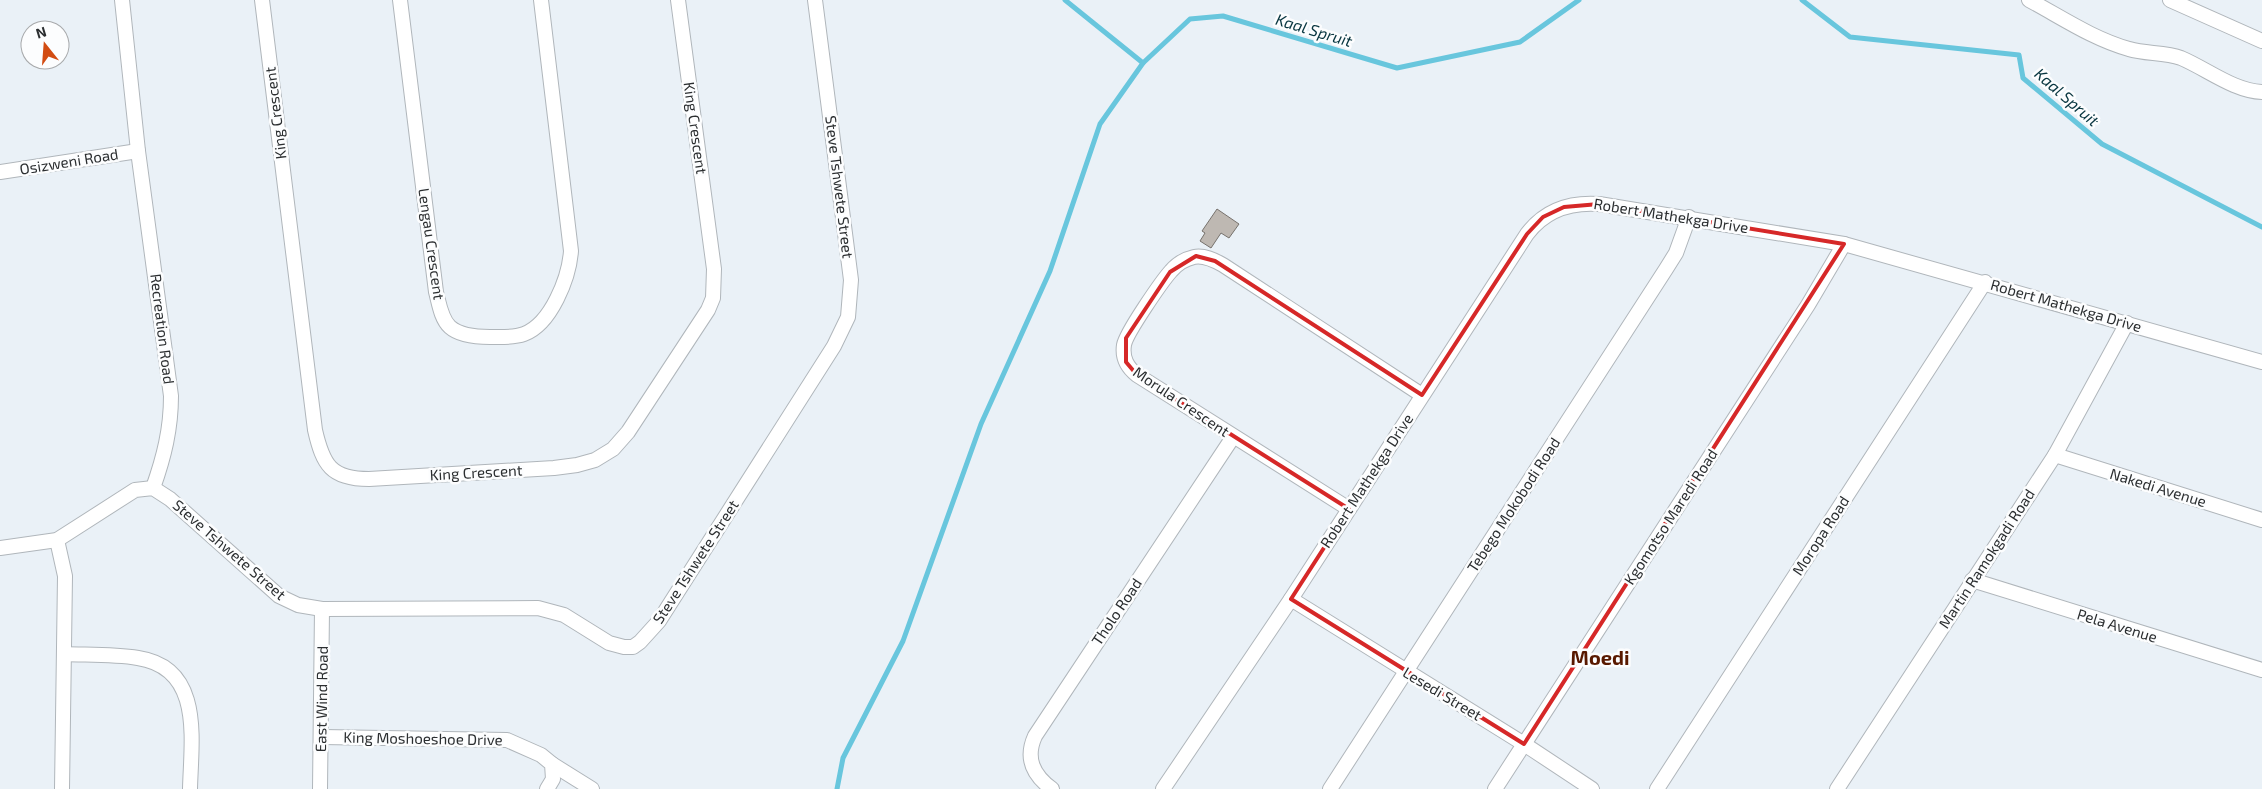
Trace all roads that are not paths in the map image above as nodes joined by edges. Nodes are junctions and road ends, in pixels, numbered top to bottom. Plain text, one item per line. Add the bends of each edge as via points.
1 (122, 0) edge
2 (262, 0) edge
3 (400, 0) edge
4 (541, 0) edge
5 (678, 0) edge
6 (815, 0) edge
7 (2029, 0) edge
8 (2170, 0) edge
9 (2262, 41) edge
10 (2262, 92) edge
11 (138, 151) junction
12 (0, 172) edge
13 (1689, 218) junction
14 (1844, 244) junction
15 (1985, 282) junction
16 (2127, 323) junction
17 (2262, 362) edge
18 (1422, 395) junction
19 (1233, 437) junction
20 (2055, 455) junction
21 (153, 488) junction
22 (1349, 509) junction
23 (2262, 520) edge
24 (57, 540) junction
25 (0, 548) edge
26 (1972, 580) junction
27 (1291, 600) junction
28 (322, 610) junction
29 (64, 654) junction
30 (2262, 670) edge
31 (1406, 672) junction
32 (322, 736) junction
33 (1524, 744) junction
34 (552, 764) junction
35 (1840, 788) edge
36 (62, 789) edge
37 (190, 789) edge
38 (320, 789) edge
39 (547, 789) edge
40 (592, 789) edge
41 (1052, 789) edge
42 (1163, 789) edge
43 (1330, 789) edge
44 (1495, 789) edge
45 (1592, 789) edge
46 (1657, 789) edge

1 - 11 street, Recreation Road
2 - 5 street, King Crescent via 316,437 323,459 338,475 369,479 554,468 595,460 613,449 628,432 708,310 713,298 714,269
3 - 4 street, Lengau Crescent via 436,292 444,319 450,328 474,337 508,338 525,334 547,315 566,282 570,264
6 - 28 street, Steve Tshwete Street via 851,280 848,318 834,346 651,632 633,647 624,647 609,643 564,615 538,608
7 - 10 street via 2111,43 2179,57 2240,87
8 - 9 street
11 - 12 street, Osizweni Road
11 - 21 street, Recreation Road via 170,396 168,442
13 - 14 street, Robert Mathekga Drive
13 - 18 street, Robert Mathekga Drive via 1588,203 1564,207 1543,217 1527,234
13 - 31 street, Tebego Mokobodi Road via 1676,253
14 - 15 street, Robert Mathekga Drive
14 - 33 street, Kgomotso Maredi Road via 1808,305
15 - 16 street, Robert Mathekga Drive
15 - 46 street, Moropa Road
16 - 17 street, Robert Mathekga Drive
16 - 20 street, Martin Ramokgadi Road
18 - 19 street, Morula Crescent via 1223,265 1196,256 1170,272 1126,338 1124,354 1126,362 1137,375
18 - 22 street, Robert Mathekga Drive
19 - 22 street, Morula Crescent
19 - 41 street, Tholo Road via 1035,736 1030,750 1031,764 1041,780
20 - 23 street, Nakedi Avenue
20 - 26 street, Martin Ramokgadi Road
21 - 24 street via 135,490
21 - 28 street, Steve Tshwete Street via 274,592 298,605
22 - 27 street, Robert Mathekga Drive
24 - 25 street
24 - 29 street via 64,576
26 - 30 street, Pela Avenue
26 - 35 street, Martin Ramokgadi Road
27 - 31 street, Lesedi Street
27 - 42 street, Robert Mathekga Drive
28 - 32 street, East Wind Road
29 - 36 street
29 - 37 street via 137,658 150,661 171,673 186,694 190,708
31 - 33 street, Lesedi Street
31 - 43 street, Tebego Mokobodi Road
32 - 34 street, King Moshoeshoe Drive via 507,740 541,755
32 - 38 street, East Wind Road
33 - 44 street, Kgomotso Maredi Road
33 - 45 street, Lesedi Street
34 - 39 street via 554,779
34 - 40 street, King Moshoeshoe Drive

